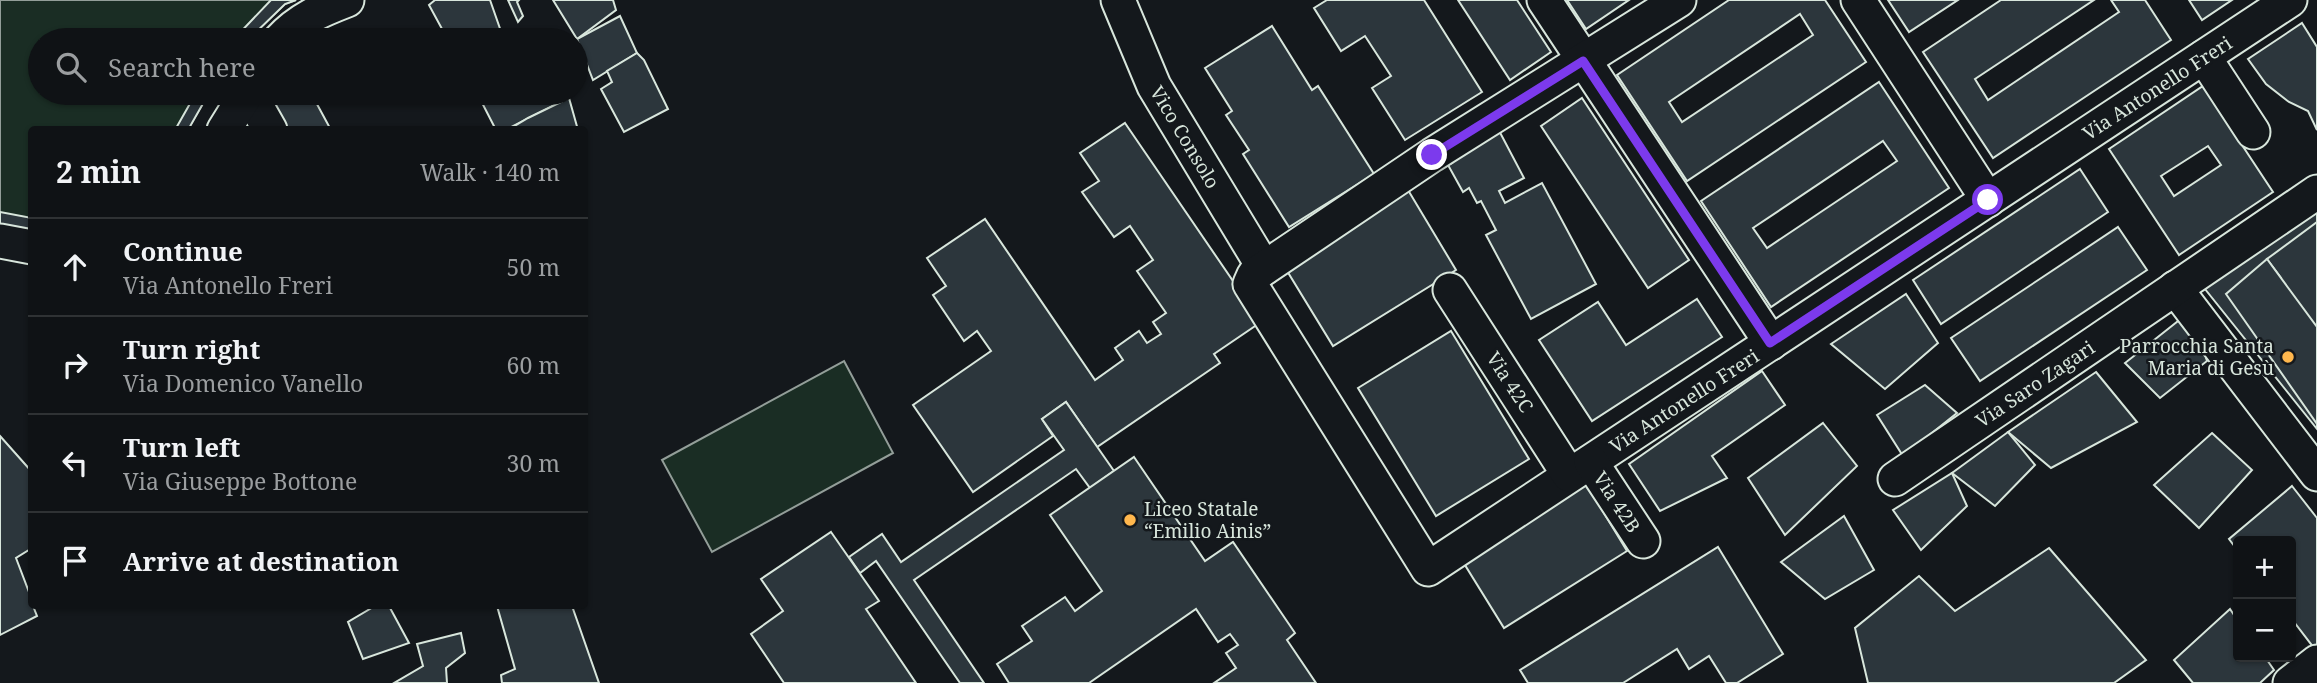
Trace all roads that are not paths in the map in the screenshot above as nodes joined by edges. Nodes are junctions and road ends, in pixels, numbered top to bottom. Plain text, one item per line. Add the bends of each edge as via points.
1 (347, 0) edge
2 (1118, 0) edge
3 (1544, 0) edge
4 (1679, 0) edge
5 (1858, 0) edge
6 (2290, 0) edge
7 (293, 28) edge
8 (2204, 57) junction
9 (1583, 61) junction
10 (240, 105) edge
11 (255, 105) edge
12 (226, 126) edge
13 (268, 126) edge
14 (2253, 132) dead end
15 (2317, 192) edge
16 (1988, 200) junction
17 (0, 242) edge
18 (28, 246) edge
19 (1264, 268) junction
20 (2175, 288) junction
21 (1450, 290) dead end
22 (1770, 343) junction
23 (1580, 468) junction
24 (2317, 474) edge
25 (1895, 479) dead end
26 (1643, 541) dead end
27 (2317, 662) edge
28 (2290, 683) edge

1 - 7 street via 319,10
2 - 19 street, Vico Consolo via 1154,86
3 - 9 street
4 - 9 street
5 - 16 street
6 - 8 street, Via Antonello Freri
8 - 14 street
8 - 16 street, Via Antonello Freri
9 - 19 street
9 - 22 street
10 - 12 street
11 - 13 street
15 - 20 street, Via Saro Zagari
16 - 22 street, Via Antonello Freri
17 - 18 street
19 - 23 street, Via Antonello Freri via 1250,284 1428,569
20 - 24 street
20 - 25 street, Via Saro Zagari
21 - 23 street, Via 42C
22 - 23 street, Via Antonello Freri
23 - 26 street, Via 42B
27 - 28 street

